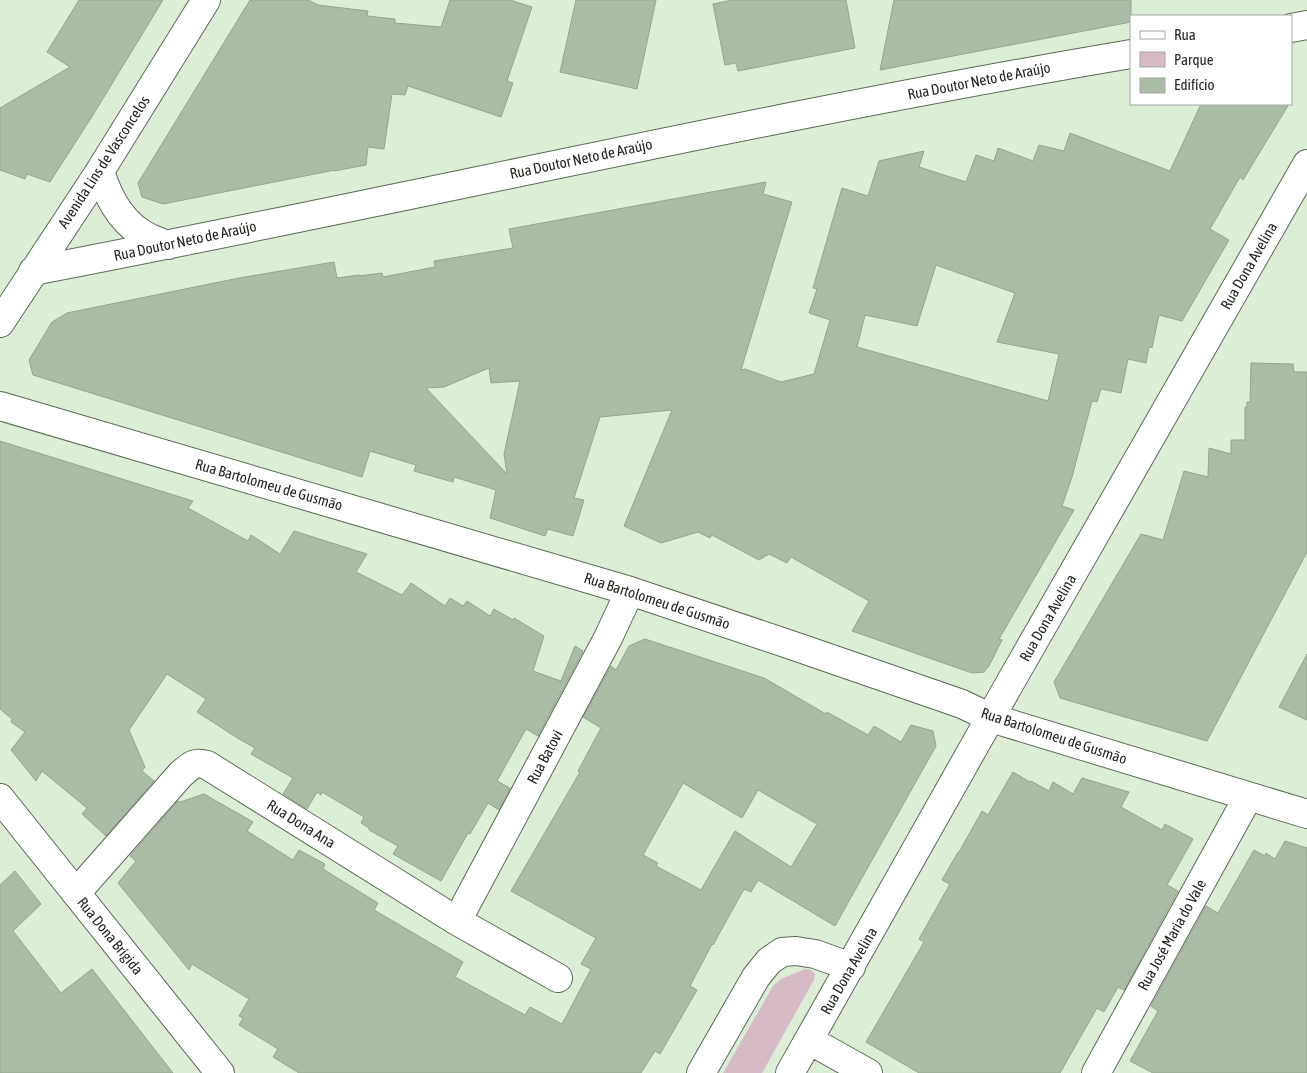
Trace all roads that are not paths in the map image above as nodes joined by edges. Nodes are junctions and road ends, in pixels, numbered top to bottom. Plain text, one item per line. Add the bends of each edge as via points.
1 (206, 0) edge
2 (1307, 25) edge
3 (1292, 28) edge
4 (1130, 54) edge
5 (1307, 164) edge
6 (100, 171) junction
7 (168, 245) junction
8 (33, 272) junction
9 (0, 323) edge
10 (0, 406) edge
11 (630, 591) junction
12 (991, 718) junction
13 (1248, 797) junction
14 (0, 798) edge
15 (1307, 814) edge
16 (76, 893) junction
17 (457, 921) junction
18 (851, 967) junction
19 (558, 978) dead end
20 (809, 1040) junction
21 (220, 1073) edge
22 (701, 1073) edge
23 (790, 1073) edge
24 (868, 1073) edge
25 (1096, 1073) edge

1 - 6 street, Avenida Lins de Vasconcelos
2 - 3 street
4 - 7 street, Rua Doutor Neto de Araújo via 652,144
5 - 12 street, Rua Dona Avelina
6 - 7 street via 106,190 130,225
6 - 8 street, Avenida Lins de Vasconcelos
7 - 8 street, Rua Doutor Neto de Araújo
8 - 9 street, Avenida Lins de Vasconcelos
10 - 11 street, Rua Bartolomeu de Gusmão
11 - 12 street, Rua Bartolomeu de Gusmão via 962,704
11 - 17 street, Rua Batovi
12 - 13 street, Rua Bartolomeu de Gusmão
12 - 18 street, Rua Dona Avelina
13 - 15 street, Rua Bartolomeu de Gusmão
13 - 25 street, Rua José Maria do Vale
14 - 16 street, Rua Dona Brígida
16 - 17 street, Rua Dona Ana via 181,774 202,763
16 - 21 street, Rua Dona Brígida
17 - 19 street, Rua Dona Ana
18 - 20 street, Rua Dona Avelina
18 - 22 street via 796,951 782,952 769,961 756,977
20 - 23 street, Rua Dona Avelina
20 - 24 street

